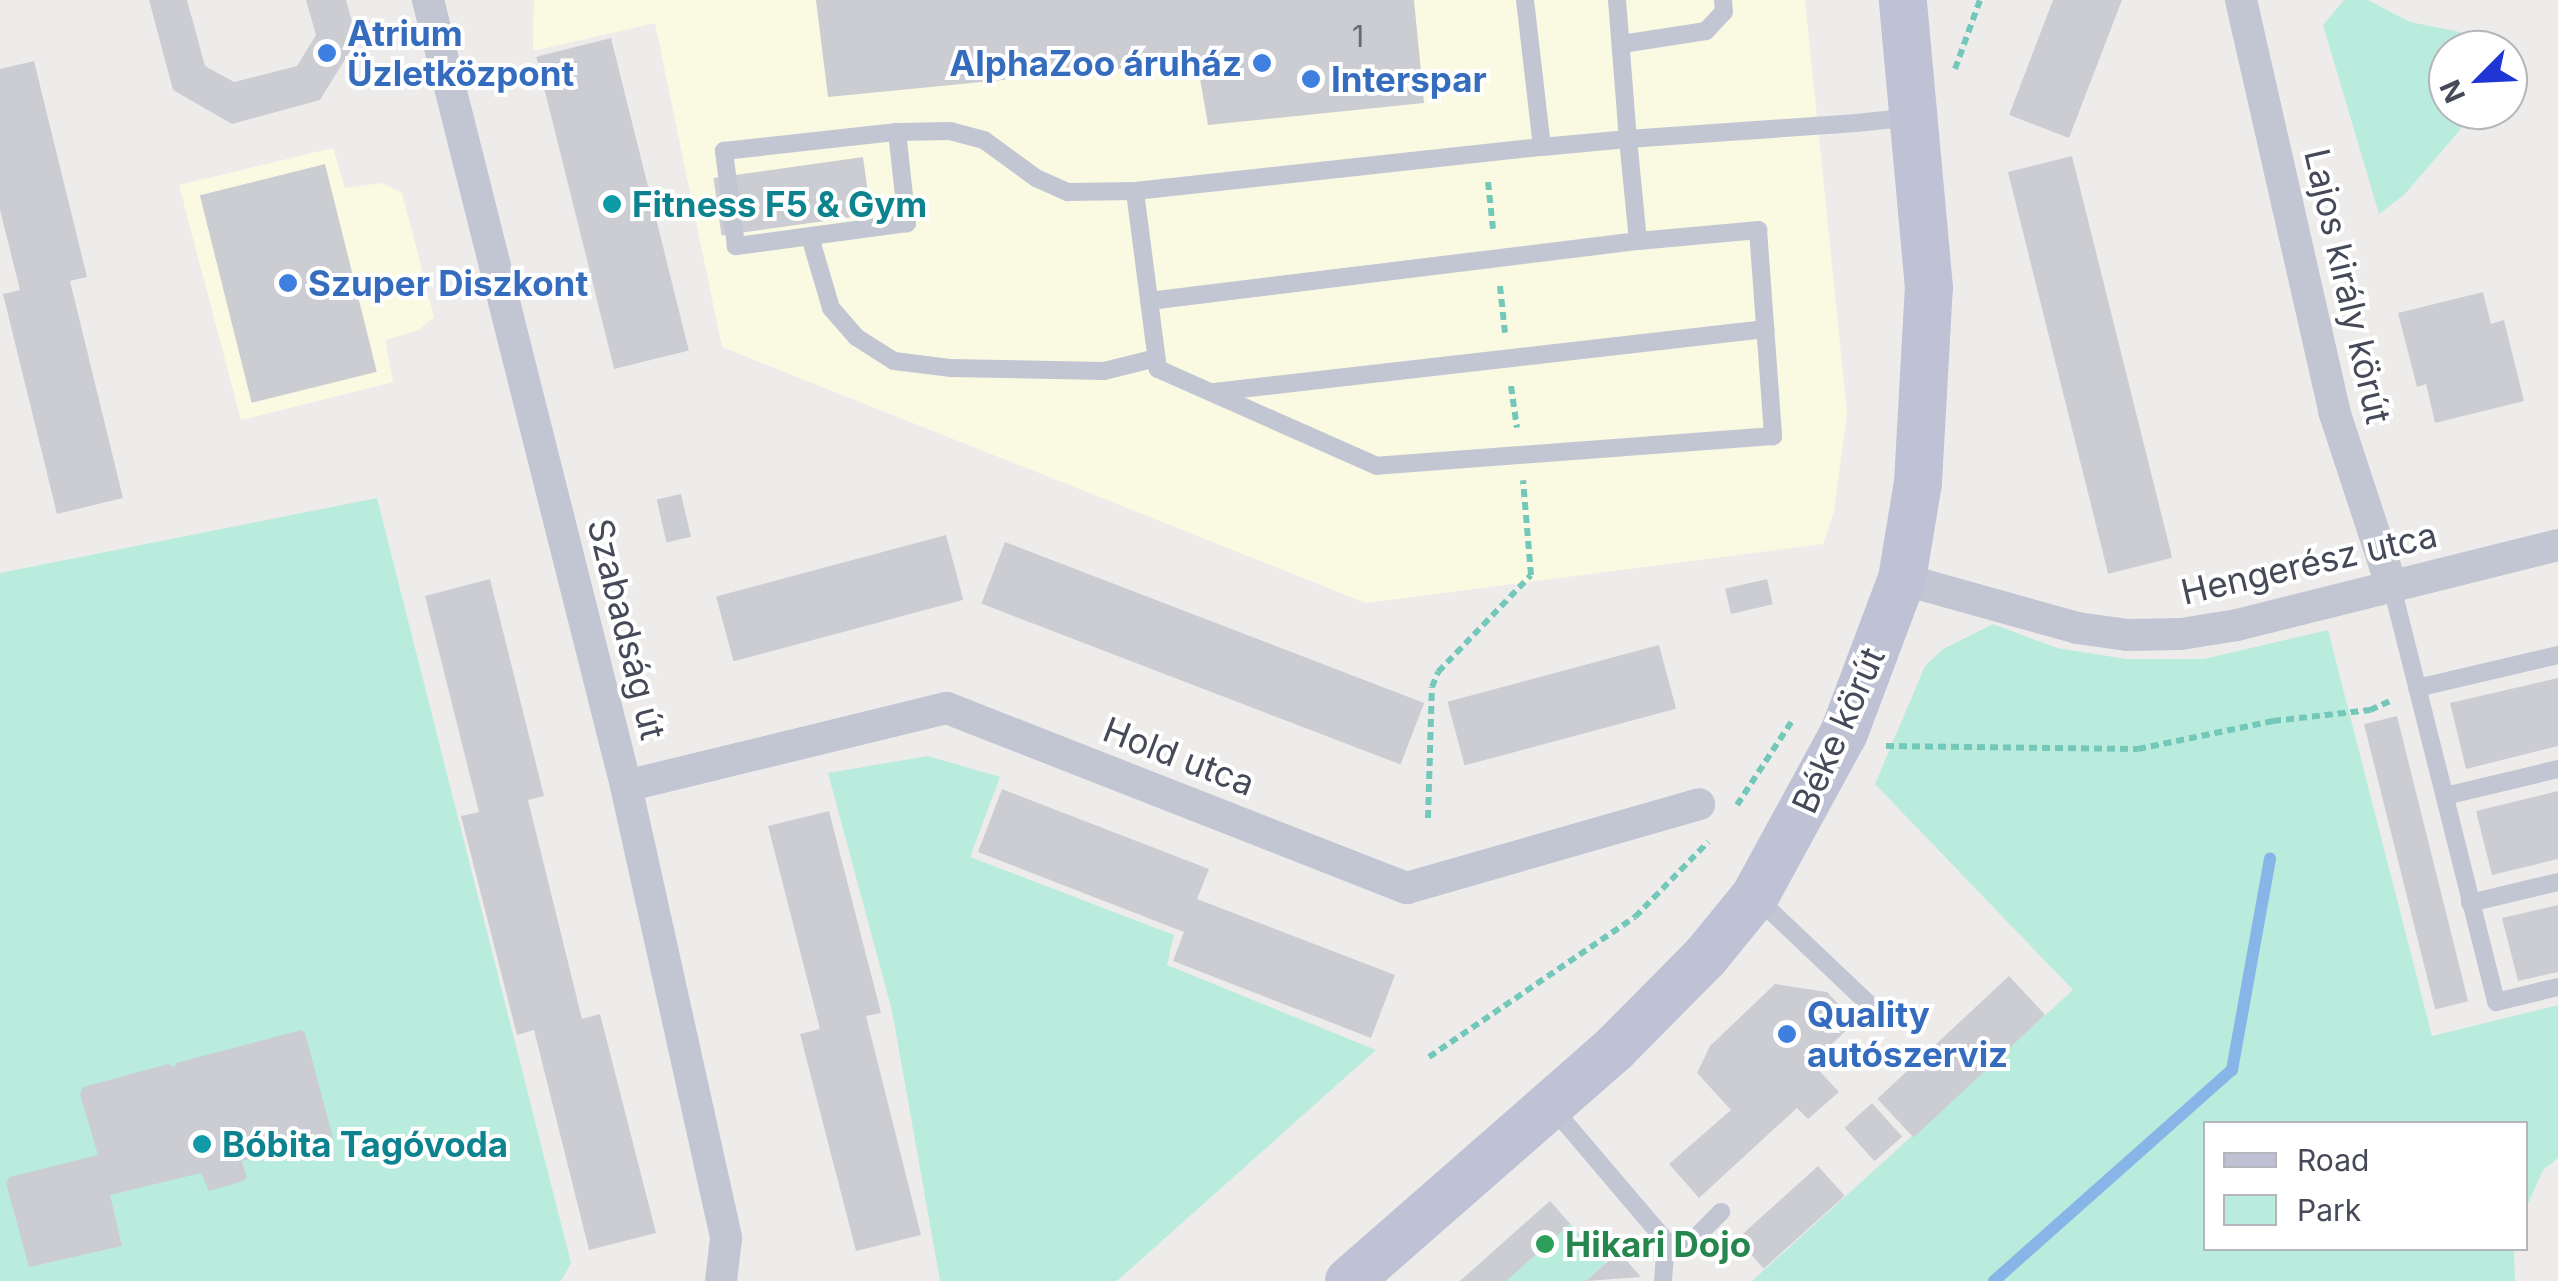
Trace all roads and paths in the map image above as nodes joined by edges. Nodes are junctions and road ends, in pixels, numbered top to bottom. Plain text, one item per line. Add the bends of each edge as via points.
1 (428, 0) edge
2 (1525, 0) edge
3 (1618, 0) edge
4 (1723, 0) edge
5 (1903, 0) edge
6 (2241, 0) edge
7 (1622, 44) junction
8 (1914, 118) junction
9 (896, 132) junction
10 (1628, 140) junction
11 (1542, 147) junction
12 (1135, 191) junction
13 (810, 237) junction
14 (1638, 242) junction
15 (1149, 300) junction
16 (1765, 329) junction
17 (1156, 358) junction
18 (1211, 393) junction
19 (1520, 455) junction
20 (2558, 545) edge
21 (1902, 578) junction
22 (2392, 587) junction
23 (2558, 654) edge
24 (2417, 688) junction
25 (1792, 721) dead end
26 (1884, 746) dead end
27 (2558, 769) edge
28 (626, 786) junction
29 (2445, 796) junction
30 (1698, 804) dead end
31 (1732, 812) dead end
32 (1428, 818) dead end
33 (1711, 838) dead end
34 (2558, 882) edge
35 (1755, 896) junction
36 (2470, 903) junction
37 (2558, 988) edge
38 (1872, 1008) dead end
39 (1429, 1057) dead end
40 (1550, 1106) junction
41 (1722, 1212) dead end
42 (1666, 1241) junction
43 (721, 1281) edge
44 (1350, 1281) edge
45 (1663, 1281) edge

1 - 28 street, Szabadság út
2 - 11 lane
3 - 7 lane
4 - 7 lane via 1724,12 1706,31
5 - 8 street, Béke körút
6 - 22 street, Lajos király körút via 2334,412
7 - 10 lane
8 - 10 lane
8 - 21 street, Béke körút via 1929,288 1918,482
9 - 12 lane via 950,131 984,140 1068,192
9 - 13 lane via 907,223
9 - 13 lane via 724,151 736,246
10 - 11 lane
10 - 14 lane
11 - 12 lane
12 - 15 lane
13 - 17 lane via 831,308 856,337 894,361 1104,371
14 - 15 lane
14 - 16 lane via 1758,230
15 - 17 lane
16 - 18 lane
16 - 19 lane via 1773,436
17 - 18 lane via 1158,369
18 - 19 lane via 1377,466
19 - 32 path via 1531,575 1438,672
20 - 22 street, Hengerész utca
21 - 22 street, Hengerész utca via 2126,636 2236,626
21 - 35 street, Béke körút via 1844,733
22 - 24 lane
23 - 24 lane
24 - 26 path via 2370,710 2273,721 2138,749
24 - 29 lane
25 - 31 path
27 - 29 lane
28 - 30 street, Hold utca via 947,708 1406,888
28 - 43 street, Szabadság út via 726,1238
29 - 36 lane
33 - 39 path via 1635,917
34 - 36 lane
35 - 38 lane
35 - 40 street, Béke körút via 1706,956
36 - 37 lane via 2496,1002
40 - 42 lane
40 - 44 street, Béke körút
41 - 42 lane via 1693,1240
42 - 45 lane

